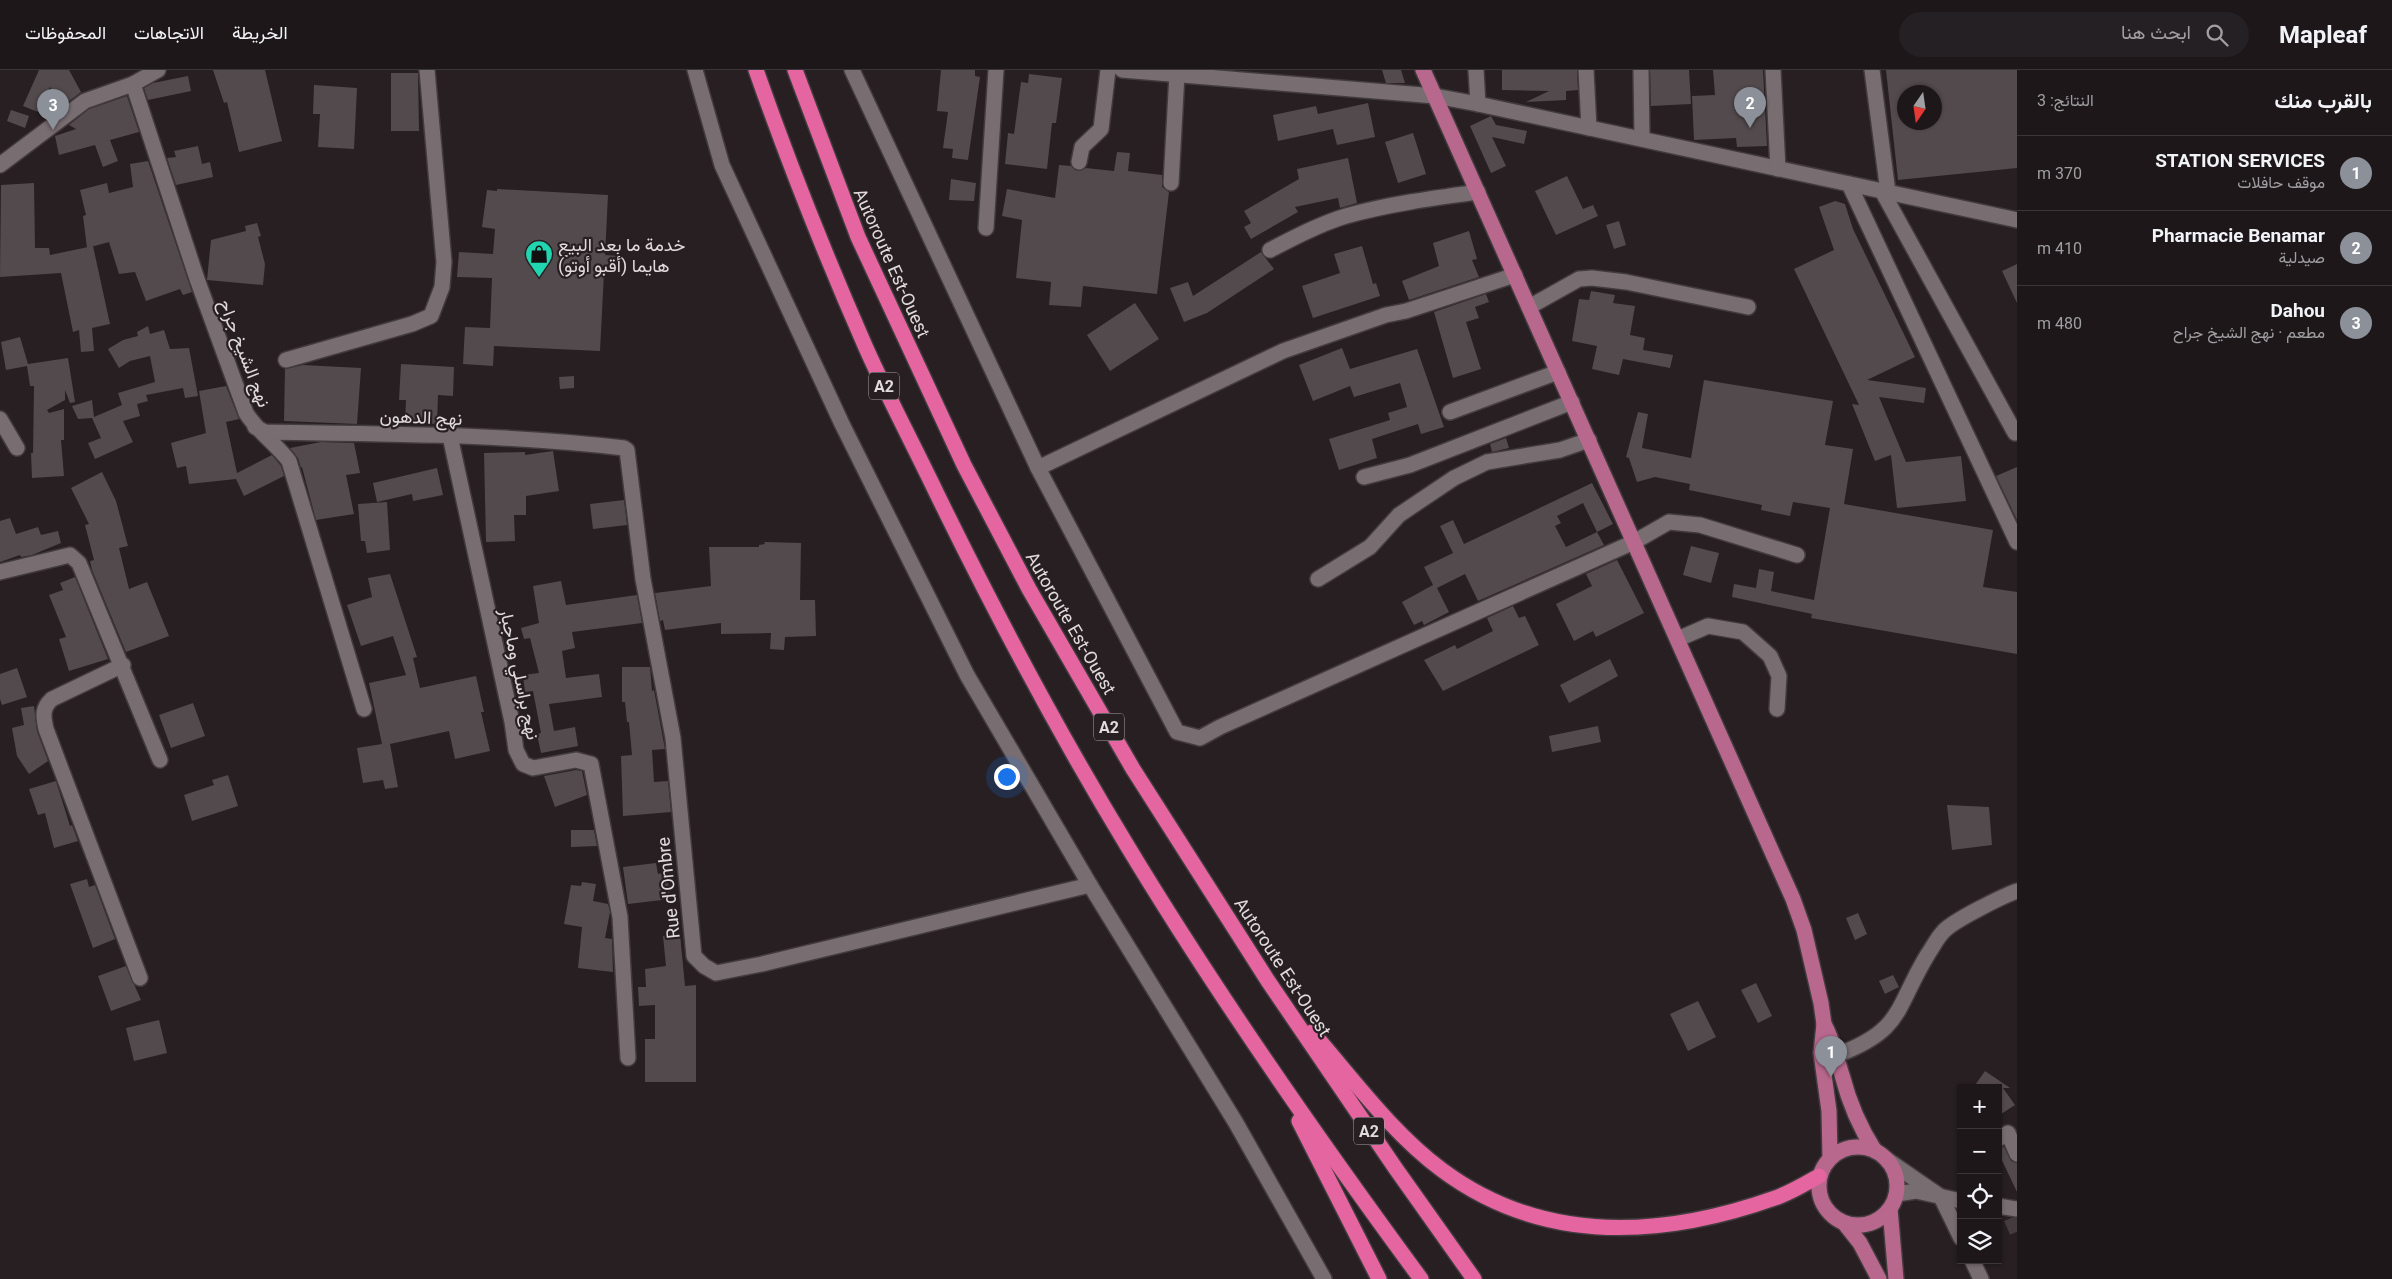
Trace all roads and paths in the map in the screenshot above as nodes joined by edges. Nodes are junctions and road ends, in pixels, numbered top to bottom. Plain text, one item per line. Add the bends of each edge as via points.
1 (158, 70) edge
2 (427, 70) edge
3 (695, 70) edge
4 (756, 70) edge
5 (795, 70) edge
6 (852, 70) edge
7 (996, 70) edge
8 (1108, 70) edge
9 (1122, 70) edge
10 (1423, 70) edge
11 (1476, 70) edge
12 (1586, 70) edge
13 (1641, 70) edge
14 (1773, 70) edge
15 (1872, 70) edge
16 (1177, 74) junction
17 (133, 84) junction
18 (1435, 96) junction
19 (1478, 104) junction
20 (1589, 128) junction
21 (1642, 139) junction
22 (1079, 162) dead end
23 (0, 165) edge
24 (1778, 169) junction
25 (1171, 183) dead end
26 (1850, 184) junction
27 (1478, 192) junction
28 (1885, 192) junction
29 (2017, 220) edge
30 (986, 228) dead end
31 (1270, 250) dead end
32 (1515, 275) junction
33 (1529, 307) junction
34 (1748, 307) dead end
35 (286, 360) dead end
36 (1558, 372) junction
37 (1572, 402) junction
38 (1450, 412) dead end
39 (0, 418) edge
40 (255, 427) junction
41 (2015, 433) dead end
42 (450, 436) junction
43 (1589, 440) junction
44 (587, 444) joint
45 (17, 448) dead end
46 (1038, 468) junction
47 (1364, 477) dead end
48 (1634, 542) junction
49 (2017, 542) edge
50 (1797, 555) dead end
51 (0, 572) edge
52 (1318, 579) dead end
53 (1678, 639) junction
54 (123, 665) junction
55 (364, 709) dead end
56 (1777, 709) dead end
57 (160, 760) dead end
58 (1090, 885) junction
59 (2017, 891) edge
60 (140, 978) dead end
61 (1268, 981) junction
62 (1824, 1024) junction
63 (1837, 1055) junction
64 (628, 1058) dead end
65 (1278, 1079) junction
66 (2002, 1136) edge
67 (2017, 1154) edge
68 (1881, 1155) junction
69 (1830, 1157) junction
70 (1819, 1176) junction
71 (1897, 1194) junction
72 (1942, 1198) junction
73 (1957, 1200) edge
74 (1890, 1209) junction
75 (1845, 1224) junction
76 (1957, 1230) edge
77 (1974, 1264) edge
78 (1324, 1279) edge
79 (1379, 1279) edge
80 (1421, 1279) edge
81 (1474, 1279) edge
82 (1879, 1279) edge
83 (1896, 1279) edge
84 (1980, 1279) edge

1 - 17 street
2 - 35 street via 444,262 442,287 431,316
3 - 58 street via 722,165 842,424 967,675
4 - 65 highway, A2 via 818,235 868,351 1025,666 1127,845
5 - 61 highway, Autoroute Est-Ouest / A2 via 858,237 964,465 1028,590 1133,769
6 - 46 street
7 - 30 street
8 - 22 street via 1101,129 1082,147
9 - 16 street
10 - 18 main road
11 - 19 street
12 - 20 street
13 - 21 street
14 - 24 street
15 - 28 street
16 - 18 street
16 - 25 street
17 - 23 street via 85,101
17 - 40 street, نهج الشيخ جراح via 197,280 246,413
18 - 19 street
18 - 27 main road
19 - 20 street
20 - 21 street
21 - 24 street
24 - 26 street
26 - 28 street
26 - 49 street
27 - 31 street via 1416,200 1346,216
27 - 32 main road
28 - 29 street
28 - 41 street
32 - 33 main road
32 - 46 street via 1282,350
33 - 34 street via 1579,279 1592,278
33 - 36 main road
36 - 37 main road
36 - 38 street
37 - 43 main road
37 - 47 street via 1410,465
39 - 45 street
40 - 42 street, نهج الدهون via 265,432
40 - 55 street, نهج الشيخ جراح via 280,449 289,462
42 - 44 street, نهج الدهون
42 - 64 street, نهج براسلي وماجبار via 516,750 523,764 534,768 576,760 591,764 620,917
43 - 48 main road
43 - 52 street via 1560,450 1487,462 1454,478 1399,515 1370,547
44 - 58 street, Rue d'Ombre via 627,450 643,579 673,738 694,956 704,966 716,973 762,964
46 - 48 street via 1177,732 1200,738 1229,722
48 - 50 street via 1669,522 1700,525
48 - 53 main road
51 - 54 street via 70,555 79,563
53 - 56 street via 1708,626 1743,632 1770,656 1779,676
53 - 62 main road via 1787,883 1804,930
54 - 57 street
54 - 60 street via 52,699 43,712 46,729
58 - 78 street via 1236,1123
59 - 63 street via 1943,931 1914,977 1900,1012 1892,1022 1860,1047
61 - 70 highway via 1402,1134 1440,1169 1471,1191 1507,1208 1551,1221 1636,1229 1680,1224 1767,1200
61 - 81 highway, Autoroute Est-Ouest / A2
62 - 63 main road
62 - 69 main road via 1820,1053 1829,1111
63 - 68 main road via 1851,1104 1865,1136
65 - 79 highway
65 - 80 highway, A2
66 - 67 street via 2008,1134
68 - 69 main road via 1864,1147 1852,1147
68 - 71 main road via 1896,1175
68 - 72 street
69 - 70 main road
70 - 75 main road via 1820,1200 1826,1210
71 - 72 street via 1916,1191
71 - 74 main road
72 - 73 street
72 - 76 street
74 - 75 main road via 1870,1224
74 - 83 main road
75 - 82 main road via 1860,1243
77 - 84 street

